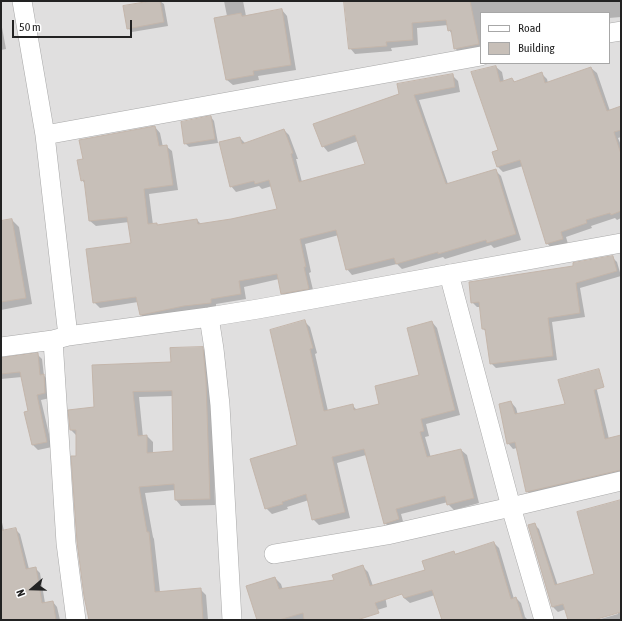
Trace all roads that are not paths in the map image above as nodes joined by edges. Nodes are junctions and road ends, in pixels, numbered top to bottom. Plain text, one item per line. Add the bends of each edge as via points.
1 (22, 1) edge
2 (621, 31) edge
3 (610, 33) edge
4 (480, 56) edge
5 (45, 135) junction
6 (621, 243) edge
7 (449, 274) junction
8 (209, 317) junction
9 (61, 338) junction
10 (1, 347) edge
11 (621, 481) edge
12 (511, 507) junction
13 (274, 554) dead end
14 (76, 620) edge
15 (232, 620) edge
16 (544, 620) edge

1 - 5 street
2 - 3 street
4 - 5 street
5 - 9 street
6 - 7 street
7 - 8 street
7 - 12 street
8 - 9 street
8 - 15 street via 220,405
9 - 10 street
9 - 14 street via 66,543
11 - 12 street
12 - 13 street via 388,535
12 - 16 street

